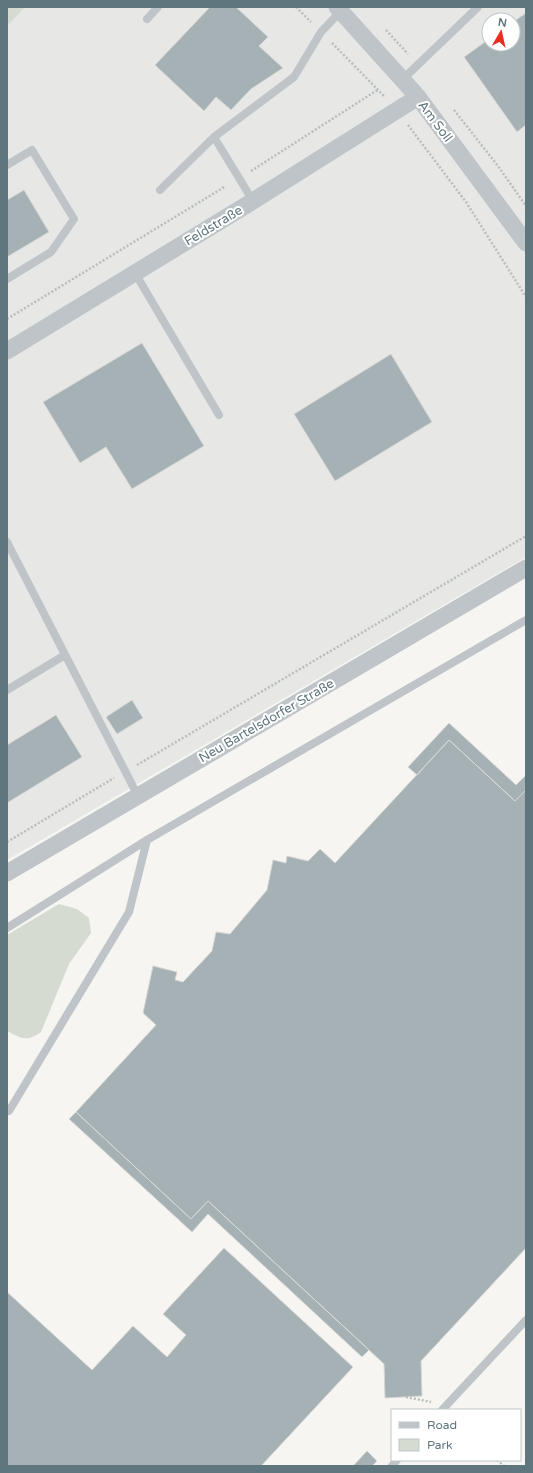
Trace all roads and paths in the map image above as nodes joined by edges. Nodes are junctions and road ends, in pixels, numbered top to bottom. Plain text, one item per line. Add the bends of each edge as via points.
1 (158, 7) edge
2 (296, 7) edge
3 (478, 7) edge
4 (339, 9) edge
5 (147, 19) dead end
6 (321, 32) junction
7 (403, 79) junction
8 (379, 89) junction
9 (418, 97) junction
10 (397, 111) junction
11 (214, 137) junction
12 (7, 165) edge
13 (240, 178) junction
14 (160, 190) dead end
15 (253, 201) junction
16 (526, 243) edge
17 (135, 273) junction
18 (7, 278) edge
19 (526, 297) edge
20 (7, 318) edge
21 (7, 351) edge
22 (219, 414) dead end
23 (526, 536) edge
24 (7, 542) edge
25 (526, 568) edge
26 (526, 620) edge
27 (65, 655) junction
28 (7, 690) edge
29 (125, 772) junction
30 (138, 796) junction
31 (147, 840) junction
32 (7, 842) edge
33 (7, 873) edge
34 (7, 928) edge
35 (7, 1109) edge
36 (526, 1320) edge
37 (406, 1397) dead end
38 (441, 1409) edge
39 (443, 1409) edge

1 - 5 lane
2 - 6 path
3 - 7 lane
4 - 6 lane
4 - 7 street, Am Soll
6 - 8 path
6 - 11 lane via 294,77
7 - 9 street, Am Soll
8 - 10 path
8 - 13 path
9 - 10 street, Feldstraße
9 - 16 street, Am Soll
10 - 15 street, Feldstraße
10 - 19 path via 466,202
11 - 13 lane
11 - 14 lane
12 - 18 lane via 32,150 74,219 51,252
13 - 15 lane
13 - 20 path
15 - 17 street, Feldstraße
17 - 21 street, Feldstraße
17 - 22 lane
23 - 29 path
24 - 27 lane
25 - 30 street, Neu Bartelsdorfer Straße
26 - 31 lane
27 - 28 lane
27 - 29 lane
29 - 30 lane
29 - 32 path
30 - 33 street, Neu Bartelsdorfer Straße
31 - 34 lane
31 - 35 lane via 129,912 9,1111
36 - 39 lane
37 - 38 path via 433,1402

